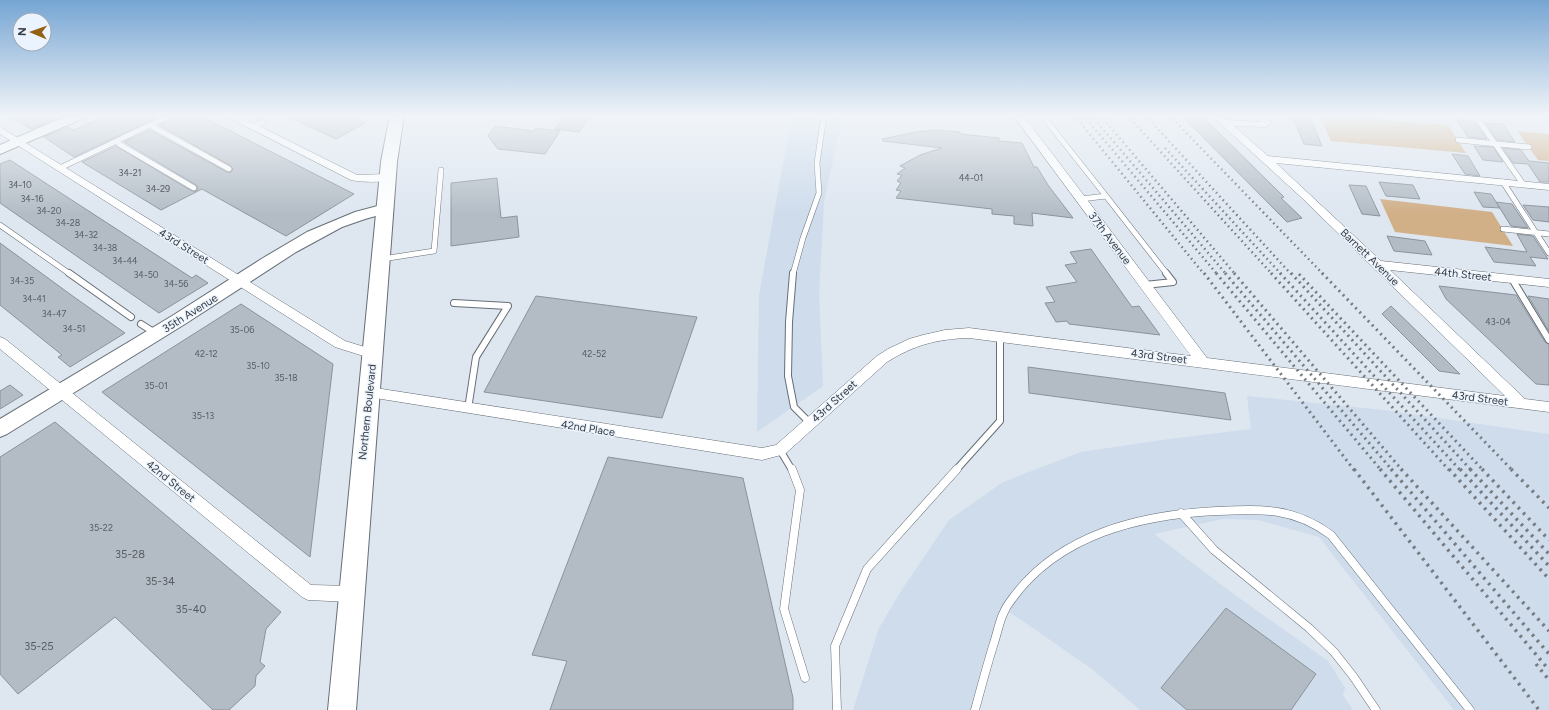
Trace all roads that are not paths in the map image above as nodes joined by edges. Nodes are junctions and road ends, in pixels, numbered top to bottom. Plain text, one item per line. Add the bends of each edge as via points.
1 (29, 148) edge
2 (102, 148) edge
3 (126, 148) edge
4 (192, 148) edge
5 (295, 148) edge
6 (391, 148) edge
7 (818, 148) edge
8 (1043, 148) edge
9 (1068, 148) edge
10 (1253, 148) edge
11 (1499, 148) edge
12 (1265, 159) junction
13 (60, 168) junction
14 (230, 169) dead end
15 (441, 170) dead end
16 (387, 177) junction
17 (1503, 182) junction
18 (1523, 184) junction
19 (1549, 187) edge
20 (194, 188) dead end
21 (1106, 196) junction
22 (1081, 199) junction
23 (385, 209) junction
24 (0, 225) edge
25 (1503, 229) dead end
26 (1536, 233) junction
27 (1549, 234) edge
28 (1549, 253) edge
29 (381, 259) junction
30 (1378, 265) junction
31 (1512, 279) junction
32 (240, 281) junction
33 (1549, 283) edge
34 (1145, 285) junction
35 (454, 303) dead end
36 (131, 317) dead end
37 (141, 324) dead end
38 (156, 334) junction
39 (1000, 337) junction
40 (1549, 340) edge
41 (0, 342) edge
42 (373, 354) junction
43 (1202, 362) junction
44 (61, 392) junction
45 (369, 392) junction
46 (1521, 403) junction
47 (1549, 406) edge
48 (468, 408) junction
49 (805, 427) junction
50 (0, 429) edge
51 (780, 450) junction
52 (1181, 513) junction
53 (351, 594) junction
54 (805, 678) dead end
55 (342, 710) edge
56 (837, 710) edge
57 (975, 710) edge
58 (1376, 710) edge
59 (1470, 710) edge

1 - 13 street, 43rd Street
2 - 13 lane
3 - 20 lane
4 - 14 lane
5 - 16 street via 355,178
6 - 16 main road, Northern Boulevard
7 - 49 lane via 816,163 819,193 793,274 789,322 788,376 794,407
8 - 22 street, 37th Avenue
9 - 21 lane
10 - 12 street, Barnett Avenue
11 - 18 lane
12 - 17 street
12 - 30 street, Barnett Avenue
13 - 32 street, 43rd Street
15 - 29 lane via 434,252
16 - 23 main road, Northern Boulevard
17 - 18 street
17 - 26 lane
18 - 19 street
21 - 22 lane
21 - 34 lane via 1173,282
22 - 34 street, 37th Avenue
23 - 29 main road, Northern Boulevard
23 - 32 street, 35th Avenue via 355,215 325,229
24 - 36 lane
25 - 26 lane
26 - 27 lane
26 - 28 lane
29 - 42 main road, Northern Boulevard
30 - 31 street, 44th Street
30 - 46 street, Barnett Avenue
31 - 33 street, 44th Street
31 - 40 lane
32 - 38 street, 35th Avenue
32 - 42 street, 43rd Street via 340,344
34 - 43 street, 37th Avenue
35 - 48 lane via 508,306 476,357
37 - 38 lane
38 - 44 street, 35th Avenue
39 - 43 street, 43rd Street
39 - 49 street, 43rd Street via 969,333 948,334 932,336 898,348
39 - 56 lane via 1000,421 867,569 835,646
41 - 44 street, 42nd Street
42 - 45 main road, Northern Boulevard
43 - 46 street, 43rd Street
44 - 50 street, 35th Avenue
44 - 53 street, 42nd Street via 308,592
45 - 48 street, 42nd Place
45 - 53 main road, Northern Boulevard
46 - 47 street, 43rd Street
48 - 51 street, 42nd Place via 753,454
49 - 51 street
51 - 54 lane via 794,472 800,490 784,608
52 - 57 lane via 1141,520 1102,532 1066,550 1036,571 1004,609
52 - 58 lane via 1221,557 1331,648
52 - 59 lane via 1270,510 1300,516 1324,530 1331,535
53 - 55 main road, Northern Boulevard

